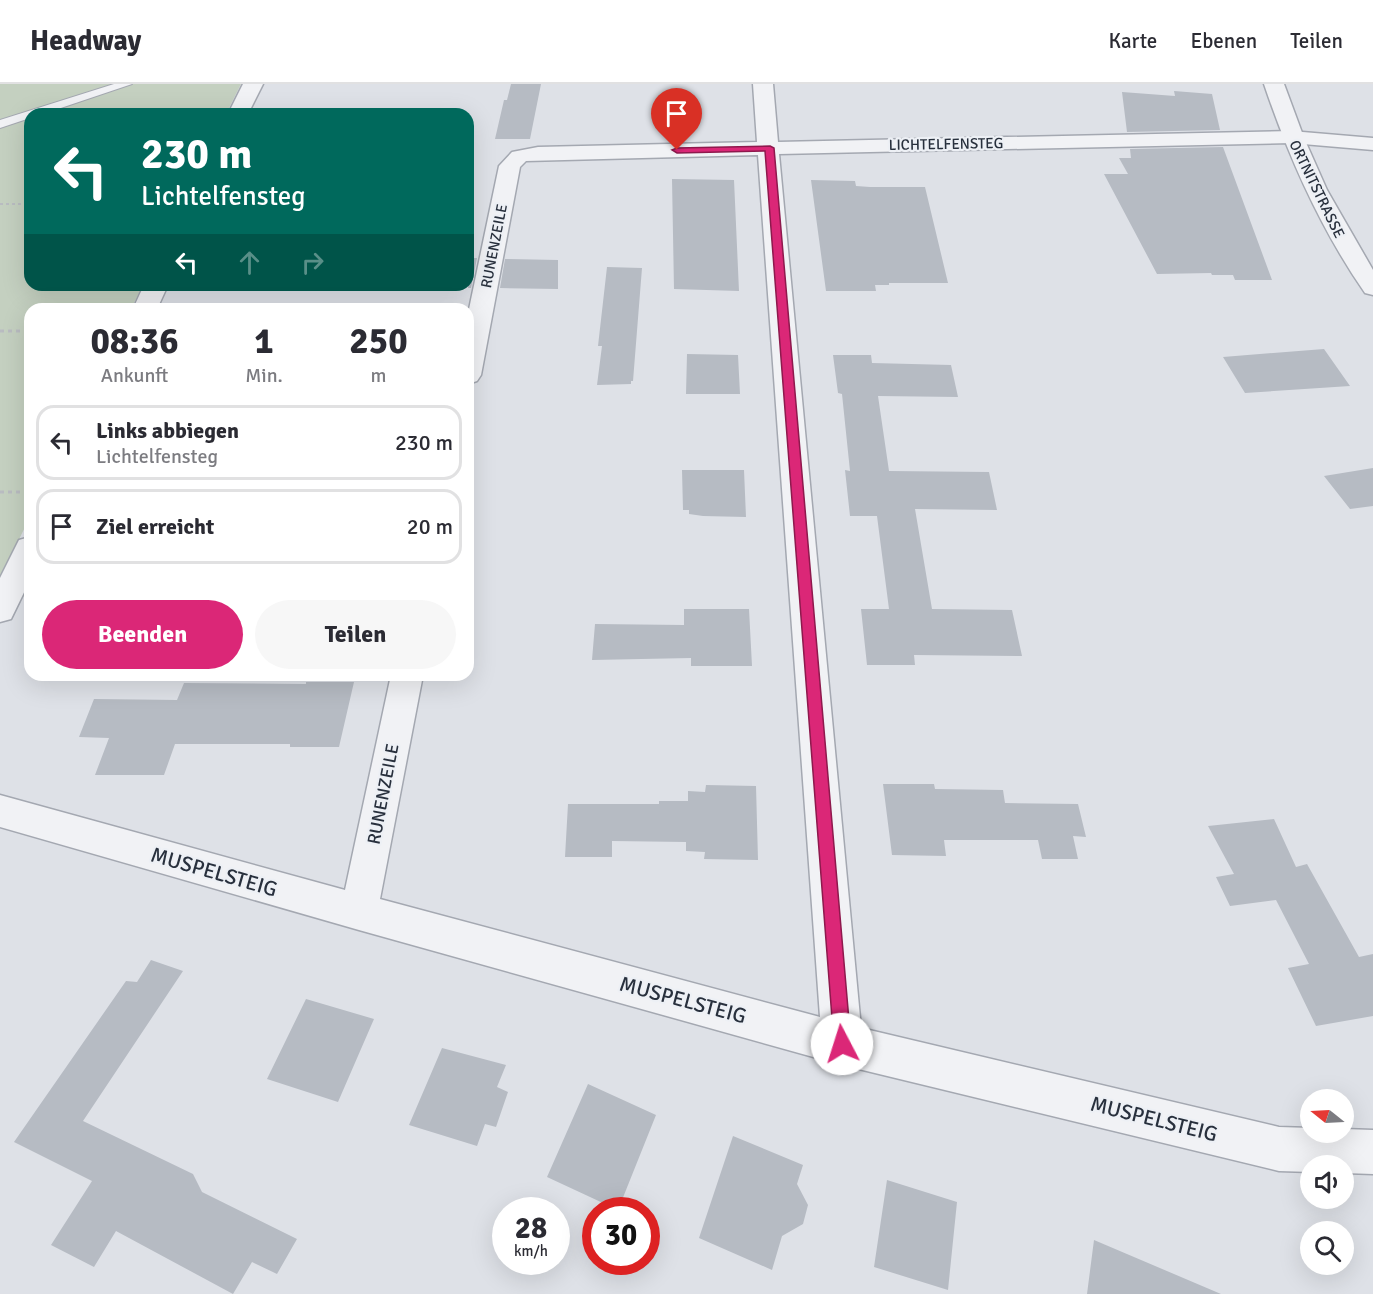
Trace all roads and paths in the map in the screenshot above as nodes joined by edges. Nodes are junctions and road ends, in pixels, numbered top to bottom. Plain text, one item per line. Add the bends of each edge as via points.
1 (126, 84) edge
2 (253, 84) edge
3 (763, 84) edge
4 (1274, 84) edge
5 (49, 108) edge
6 (241, 108) edge
7 (24, 116) edge
8 (0, 124) edge
9 (1291, 137) junction
10 (1373, 144) edge
11 (770, 148) junction
12 (519, 156) joint
13 (0, 204) edge
14 (24, 204) edge
15 (1373, 288) edge
16 (0, 331) edge
17 (24, 331) edge
18 (474, 345) edge
19 (0, 492) edge
20 (24, 492) edge
21 (24, 560) edge
22 (0, 610) edge
23 (406, 681) edge
24 (0, 811) edge
25 (359, 912) junction
26 (842, 1044) junction
27 (1373, 1152) edge

1 - 5 lane
2 - 6 street
3 - 11 street
4 - 9 street, ORTNITSTRASSE
7 - 8 lane
9 - 10 street, LICHTELFENSTEG
9 - 11 street, LICHTELFENSTEG
9 - 15 street, ORTNITSTRASSE via 1346,249
11 - 12 street, LICHTELFENSTEG
11 - 26 street
12 - 18 street, RUNENZEILE via 510,166
13 - 14 path
16 - 17 path
19 - 20 path
21 - 22 street
23 - 25 street, RUNENZEILE
24 - 25 street, MUSPELSTEIG
25 - 26 street, MUSPELSTEIG
26 - 27 street, MUSPELSTEIG via 1278,1149

